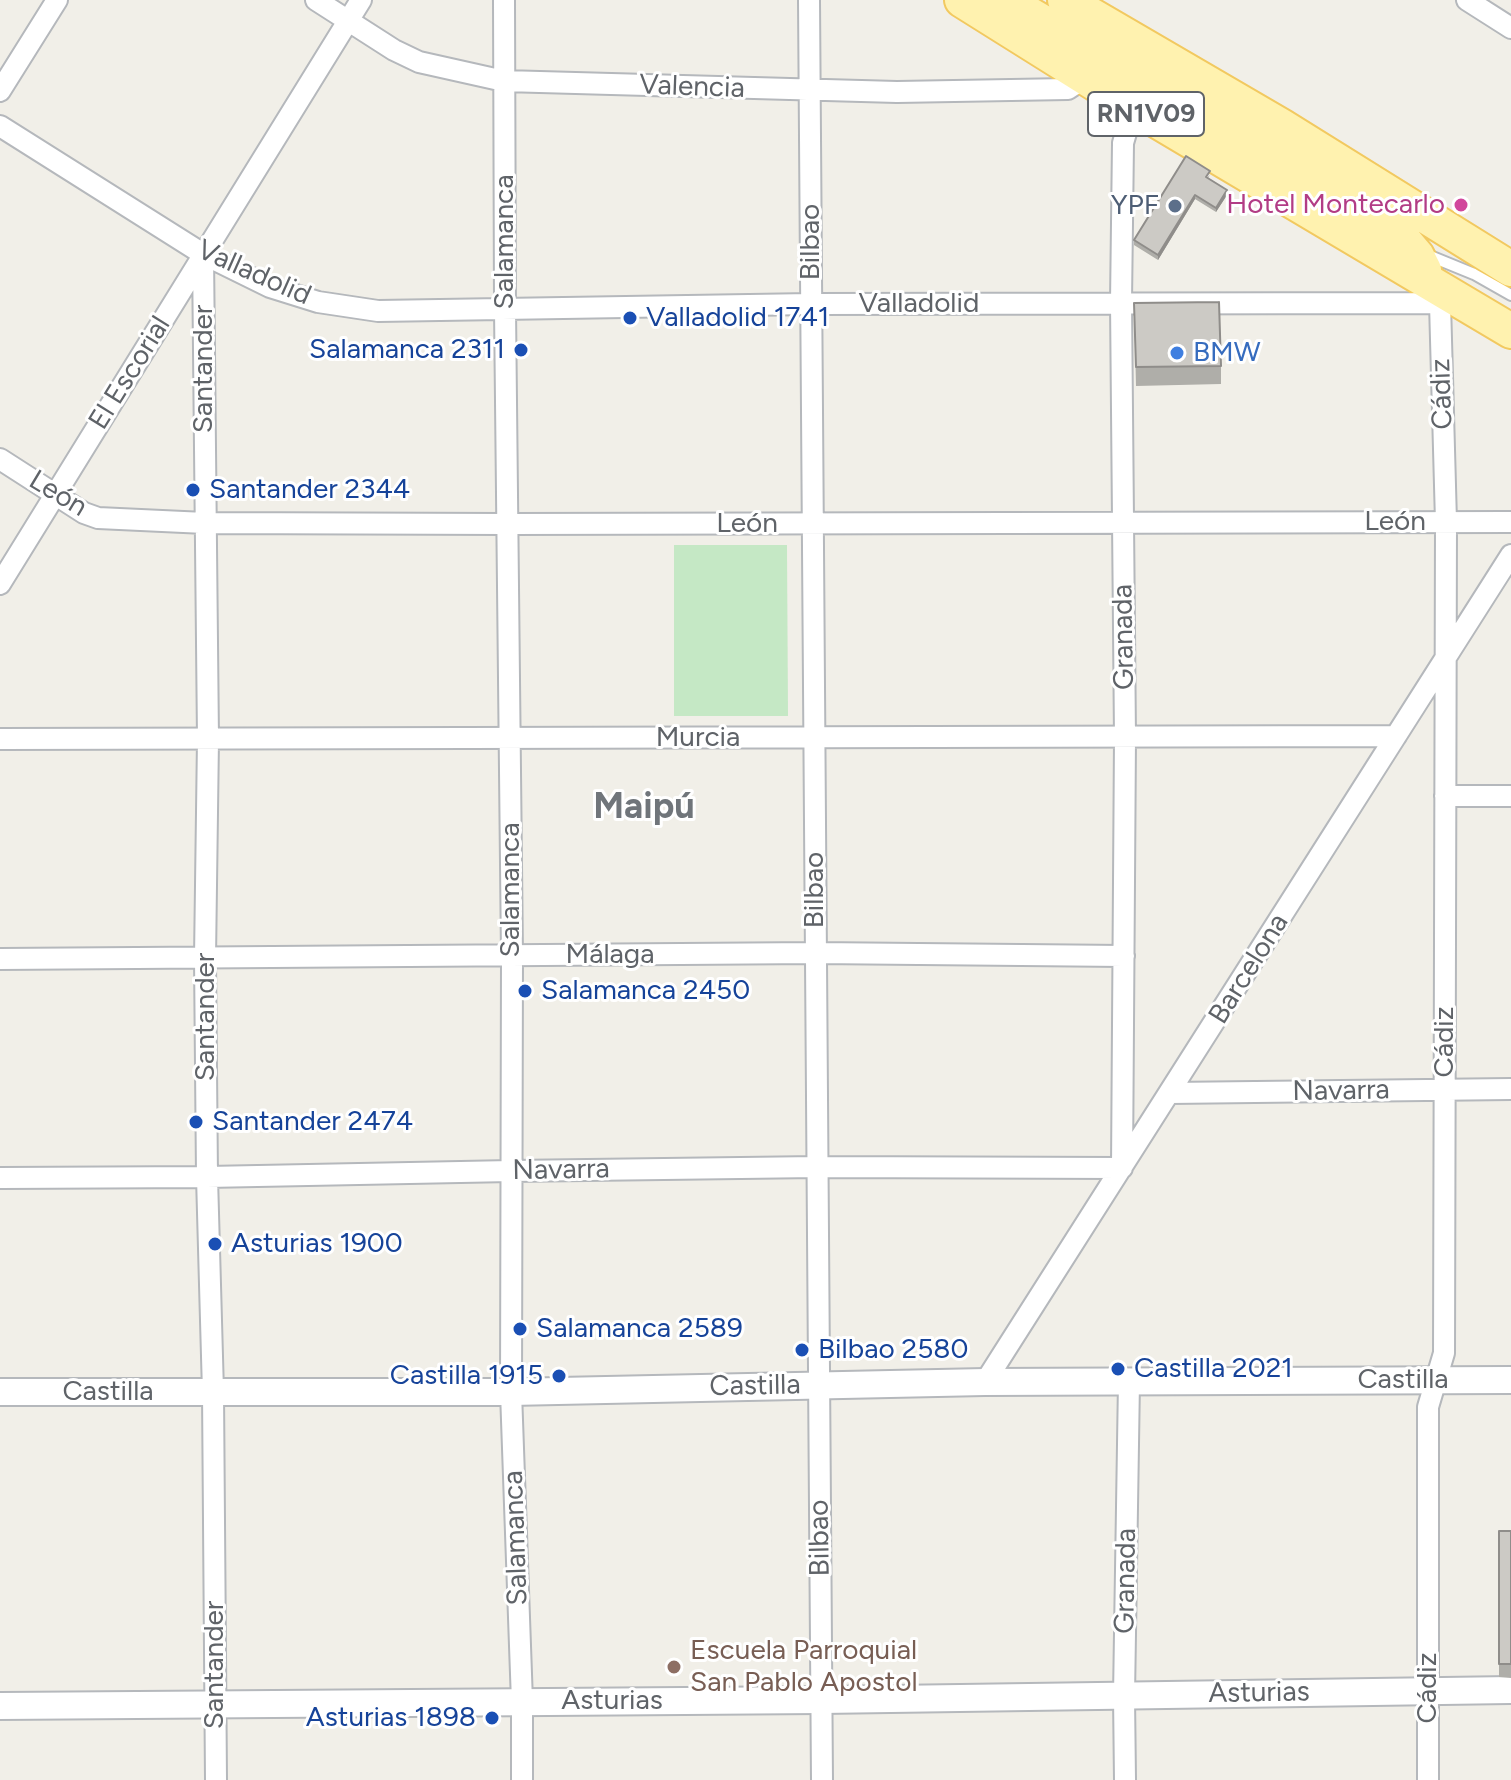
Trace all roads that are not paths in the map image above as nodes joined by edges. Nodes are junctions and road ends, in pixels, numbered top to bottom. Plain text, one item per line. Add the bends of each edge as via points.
1 (57, 0) edge
2 (316, 0) edge
3 (361, 0) edge
4 (504, 0) edge
5 (809, 0) edge
6 (962, 0) edge
7 (1005, 0) edge
8 (1065, 0) edge
9 (1467, 0) edge
10 (349, 21) junction
11 (1511, 28) edge
12 (1080, 74) junction
13 (504, 81) junction
14 (0, 91) edge
15 (810, 91) junction
16 (1140, 111) junction
17 (0, 126) edge
18 (1332, 224) junction
19 (1412, 250) junction
20 (203, 254) junction
21 (1511, 269) edge
22 (1439, 292) junction
23 (1511, 295) edge
24 (1121, 302) junction
25 (811, 304) junction
26 (505, 309) junction
27 (1511, 331) edge
28 (0, 459) edge
29 (55, 494) junction
30 (1446, 522) junction
31 (1511, 522) edge
32 (205, 523) junction
33 (813, 523) junction
34 (1122, 523) junction
35 (507, 524) junction
36 (1511, 555) edge
37 (0, 584) edge
38 (1446, 658) junction
39 (1396, 736) junction
40 (510, 738) junction
41 (814, 738) junction
42 (1125, 738) junction
43 (0, 739) edge
44 (208, 739) junction
45 (1445, 796) junction
46 (1511, 796) edge
47 (816, 953) junction
48 (512, 956) junction
49 (1124, 956) junction
50 (205, 958) junction
51 (0, 959) edge
52 (1511, 1089) edge
53 (1445, 1090) junction
54 (1170, 1093) junction
55 (817, 1167) junction
56 (1122, 1168) junction
57 (511, 1171) junction
58 (207, 1177) junction
59 (0, 1178) edge
60 (1435, 1380) junction
61 (1511, 1380) edge
62 (1129, 1381) junction
63 (985, 1382) junction
64 (818, 1385) junction
65 (0, 1392) edge
66 (213, 1392) junction
67 (511, 1392) junction
68 (1428, 1690) junction
69 (1511, 1690) edge
70 (1124, 1696) junction
71 (822, 1700) junction
72 (522, 1702) junction
73 (215, 1704) junction
74 (0, 1706) edge
75 (216, 1780) edge
76 (522, 1780) edge
77 (822, 1780) edge
78 (1125, 1780) edge
79 (1428, 1780) edge

1 - 14 street
2 - 10 street, Valencia
3 - 10 street, El Escorial
4 - 13 street, Salamanca
5 - 15 street, Bilbao
6 - 12 main road, RN1V09
7 - 19 main road via 1359,209
8 - 21 main road, RN1V09
9 - 11 street
10 - 13 street, Valencia via 419,62
10 - 20 street, El Escorial
12 - 15 street, Valencia via 1068,89
12 - 16 main road, RN1V09
13 - 15 street, Valencia
13 - 26 street, Salamanca
15 - 25 street, Bilbao
16 - 18 main road, RN1V09
16 - 24 street, Granada via 1123,143
17 - 20 street, Valladolid
18 - 19 lane
18 - 22 main road, RN1V09
19 - 22 main road
19 - 23 lane
20 - 26 street, Valladolid via 270,287 318,302 378,311
20 - 29 street, El Escorial
20 - 32 street, Santander
22 - 24 street, Valladolid
22 - 27 main road, RN1V09
22 - 30 street, Cádiz
24 - 25 street, Valladolid
24 - 34 street, Granada
25 - 26 street, Valladolid
25 - 33 street, Bilbao
26 - 35 street, Salamanca
28 - 29 street, León
29 - 32 street, León via 98,518
29 - 37 street, El Escorial
30 - 31 street, León
30 - 34 street, León
30 - 38 street, Cádiz
32 - 35 street, León
32 - 44 street, Santander
33 - 34 street, León
33 - 35 street, León
33 - 41 street, Bilbao
34 - 42 street, Granada
35 - 40 street, Salamanca
36 - 38 street, Barcelona
38 - 39 street, Barcelona
38 - 45 street, Cádiz
39 - 42 street, Murcia
39 - 54 street, Barcelona
40 - 41 street, Murcia
40 - 44 street, Murcia
40 - 48 street, Salamanca
41 - 42 street, Murcia
41 - 47 street, Bilbao
42 - 49 street, Granada
43 - 44 street, Murcia
44 - 50 street, Santander
45 - 46 street
45 - 53 street, Cádiz
47 - 48 street, Málaga
47 - 49 street, Málaga
47 - 55 street, Bilbao
48 - 50 street, Málaga
48 - 57 street, Salamanca
49 - 56 street, Granada
50 - 51 street, Málaga
50 - 58 street, Santander
52 - 53 street, Navarra
53 - 54 street, Navarra
53 - 60 street, Cádiz via 1444,1353
54 - 56 street, Barcelona
55 - 56 street, Navarra
55 - 57 street, Navarra
55 - 64 street, Bilbao
56 - 63 street, Barcelona
57 - 58 street, Navarra
57 - 67 street, Salamanca
58 - 59 street, Navarra
58 - 66 street, Santander
60 - 61 street, Castilla
60 - 62 street, Castilla
60 - 68 street, Cádiz via 1428,1407
62 - 63 street, Castilla
62 - 70 street, Granada
63 - 64 street, Castilla
64 - 67 street, Castilla
64 - 71 street, Bilbao
65 - 66 street, Castilla
66 - 67 street, Castilla
66 - 73 street, Santander
67 - 72 street, Salamanca
68 - 69 street, Asturias
68 - 70 street, Asturias
68 - 79 street, Cádiz
70 - 71 street, Asturias
70 - 78 street, Granada
71 - 72 street, Asturias
71 - 77 street, Bilbao
72 - 73 street, Asturias
72 - 76 street, Salamanca
73 - 74 street, Asturias
73 - 75 street, Santander

